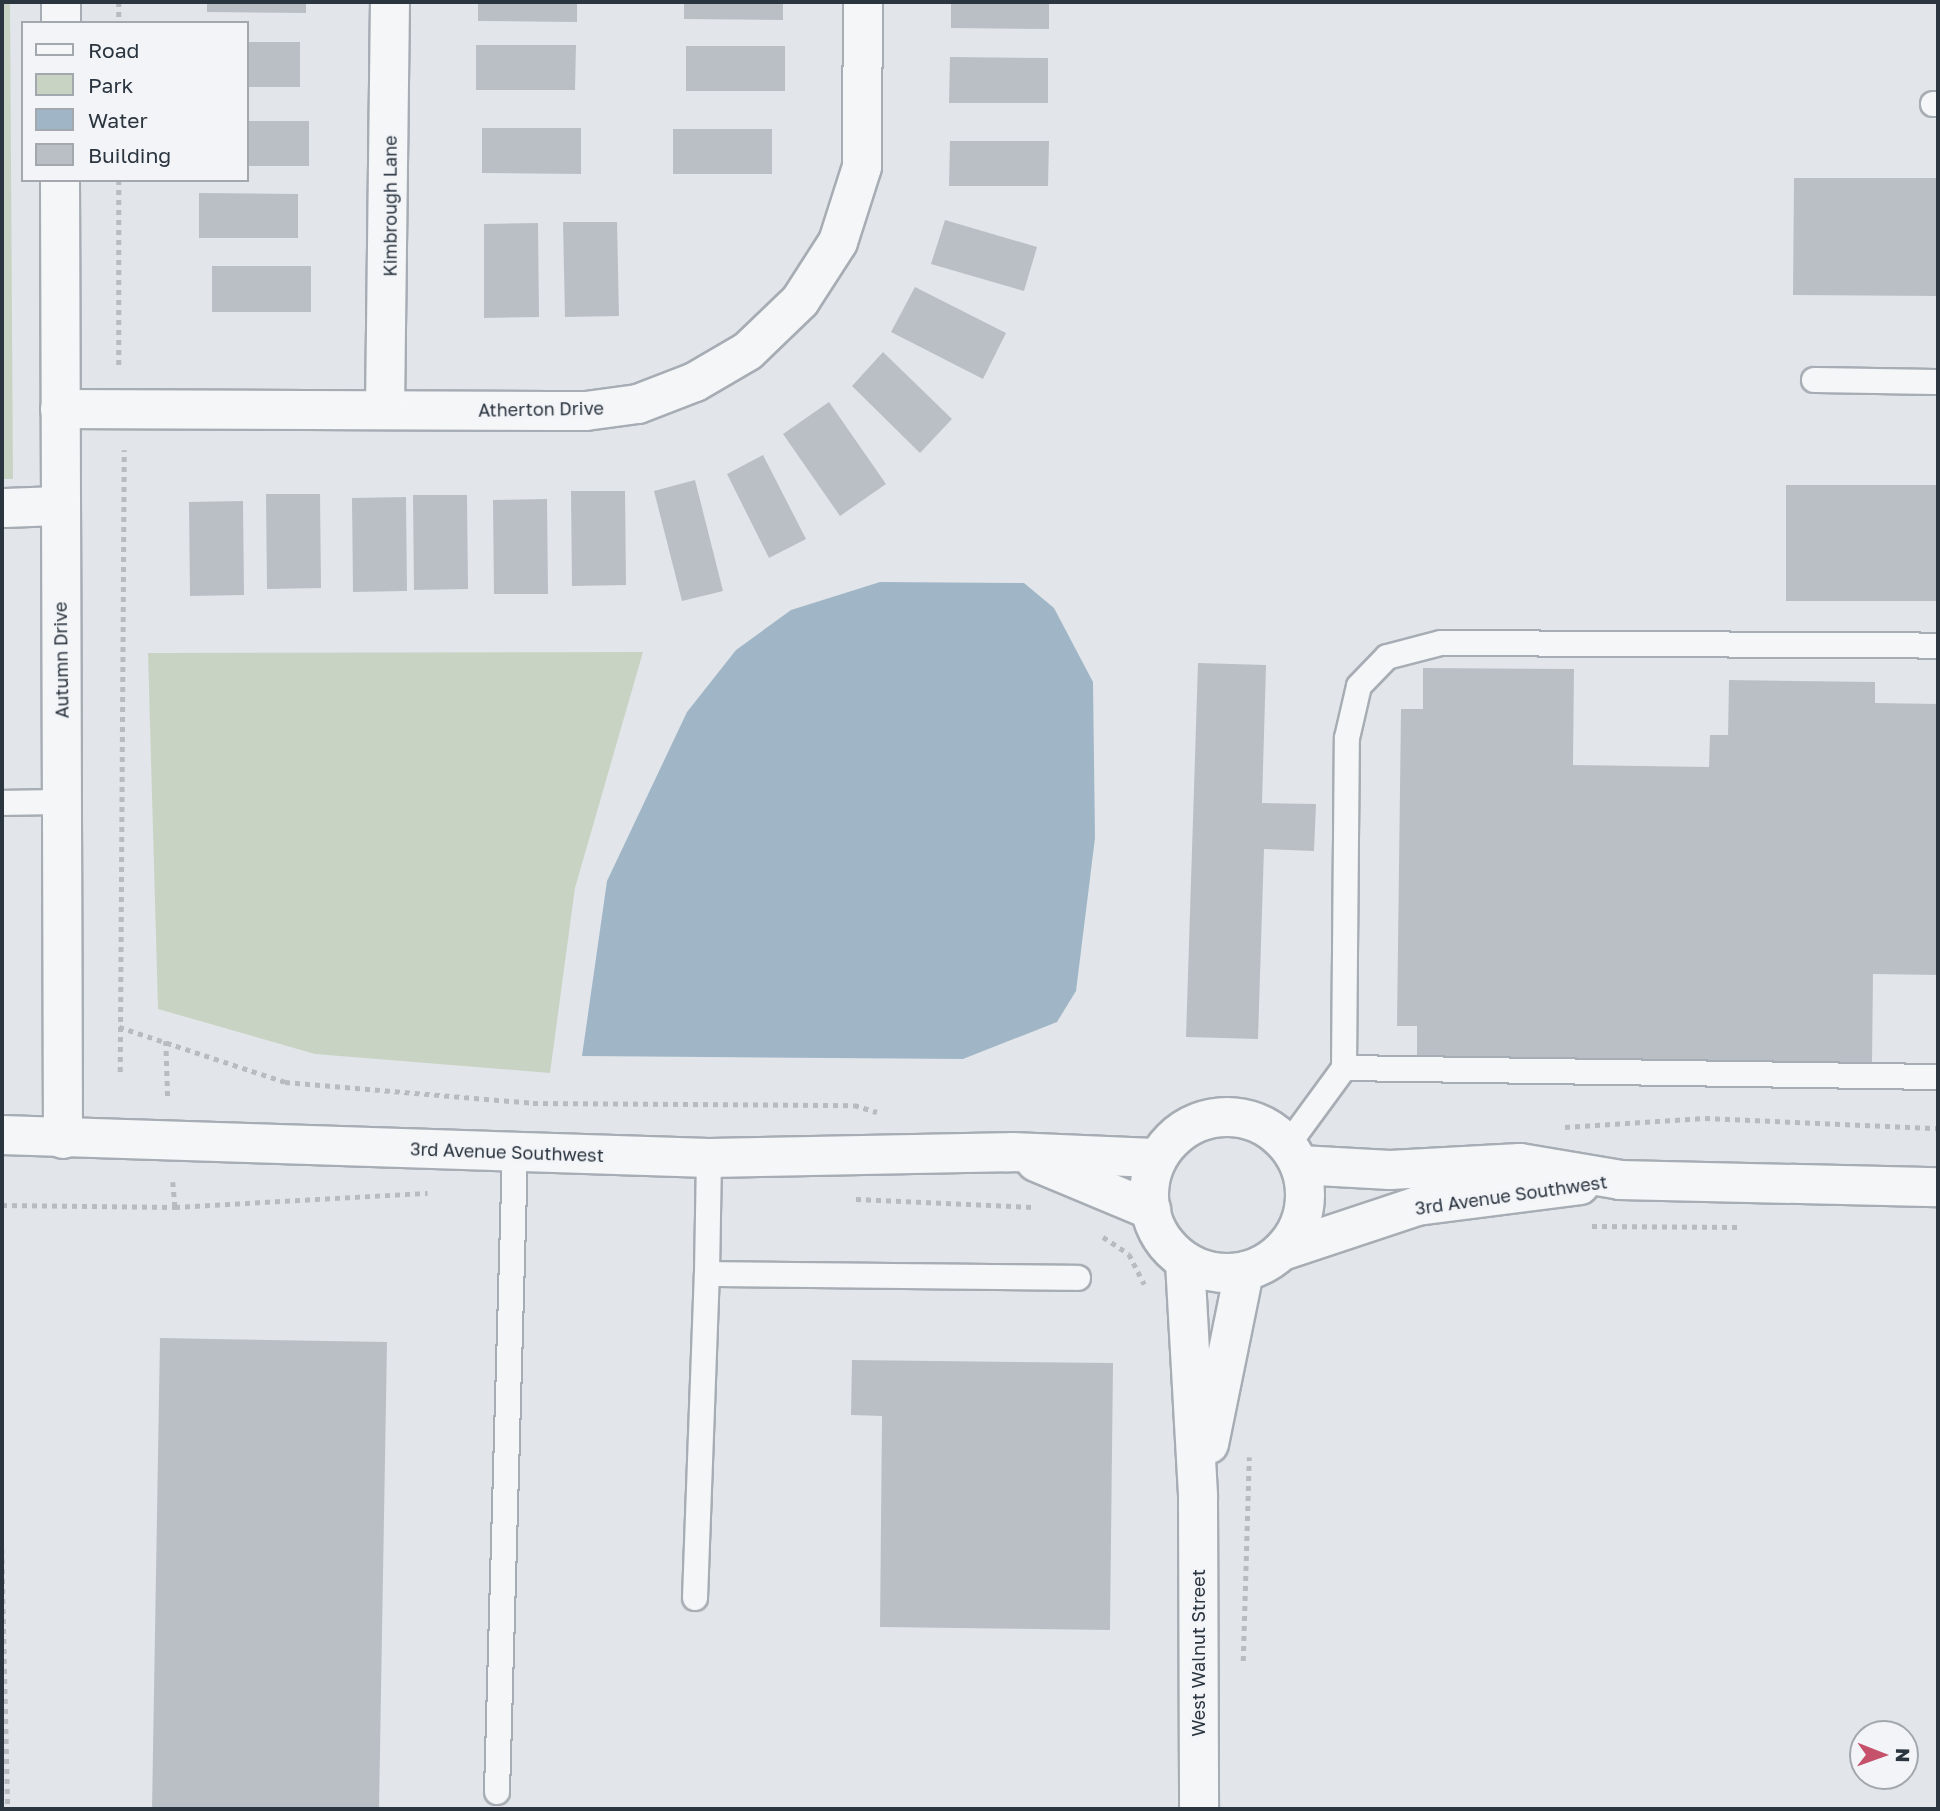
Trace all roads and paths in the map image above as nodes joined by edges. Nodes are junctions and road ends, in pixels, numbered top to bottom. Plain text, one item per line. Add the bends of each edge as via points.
1 (61, 2) edge
2 (119, 2) edge
3 (390, 2) edge
4 (863, 2) edge
5 (61, 21) edge
6 (119, 21) edge
7 (61, 182) edge
8 (119, 182) edge
9 (120, 363) dead end
10 (1814, 380) dead end
11 (1938, 382) edge
12 (60, 409) junction
13 (385, 410) junction
14 (124, 448) dead end
15 (59, 506) junction
16 (2, 508) edge
17 (1938, 646) edge
18 (63, 802) junction
19 (2, 803) edge
20 (119, 1027) junction
21 (1344, 1068) junction
22 (120, 1072) dead end
23 (1938, 1077) edge
24 (881, 1113) dead end
25 (1552, 1128) dead end
26 (1938, 1128) edge
27 (2, 1135) edge
28 (63, 1139) junction
29 (1012, 1152) junction
30 (515, 1153) junction
31 (1293, 1155) junction
32 (709, 1157) junction
33 (1154, 1158) junction
34 (1620, 1180) junction
35 (1938, 1187) edge
36 (432, 1192) dead end
37 (843, 1199) dead end
38 (2, 1205) edge
39 (1046, 1207) dead end
40 (1151, 1210) junction
41 (1581, 1226) dead end
42 (1748, 1227) dead end
43 (1093, 1230) dead end
44 (1282, 1251) junction
45 (1129, 1254) dead end
46 (1185, 1262) junction
47 (1244, 1272) junction
48 (707, 1274) junction
49 (1078, 1278) dead end
50 (1250, 1441) dead end
51 (1198, 1498) junction
52 (2, 1549) edge
53 (695, 1598) dead end
54 (1242, 1673) dead end
55 (497, 1792) dead end
56 (8, 1809) edge
57 (1199, 1809) edge

1 - 5 street
2 - 6 path
3 - 13 street, Kimbrough Lane
4 - 13 street, Atherton Drive via 862,167 838,242 800,301 748,351 695,383 638,404 586,411
7 - 12 street, Autumn Drive
8 - 9 path
10 - 11 lane
12 - 13 street, Atherton Drive
12 - 15 street, Autumn Drive
14 - 20 path
15 - 16 street
15 - 18 street, Autumn Drive
17 - 21 lane via 1441,643 1387,657 1359,686 1347,738
18 - 19 lane
18 - 28 street, Autumn Drive
20 - 22 path
20 - 24 path via 285,1082 533,1103 854,1105
21 - 23 lane
21 - 31 lane
25 - 26 path via 1705,1118
27 - 28 street, 3rd Avenue Southwest
28 - 30 street, 3rd Avenue Southwest
29 - 32 street, 3rd Avenue Southwest
29 - 33 street, 3rd Avenue Southwest
29 - 40 street, 3rd Avenue Southwest
30 - 32 street, 3rd Avenue Southwest
30 - 55 lane
31 - 33 street via 1248,1120 1224,1118 1180,1133
31 - 34 street, 3rd Avenue Southwest via 1390,1170 1520,1163
31 - 44 street via 1303,1211
32 - 48 lane
33 - 40 street
34 - 35 street, 3rd Avenue Southwest
34 - 44 street, 3rd Avenue Southwest via 1418,1206
36 - 38 path via 175,1208
37 - 39 path
40 - 46 street via 1166,1244
41 - 42 path
43 - 45 path
44 - 47 street
46 - 47 street via 1204,1270
46 - 51 street, West Walnut Street
47 - 51 street, West Walnut Street
48 - 49 lane
48 - 53 lane
50 - 54 path
51 - 57 street, West Walnut Street
52 - 56 path

